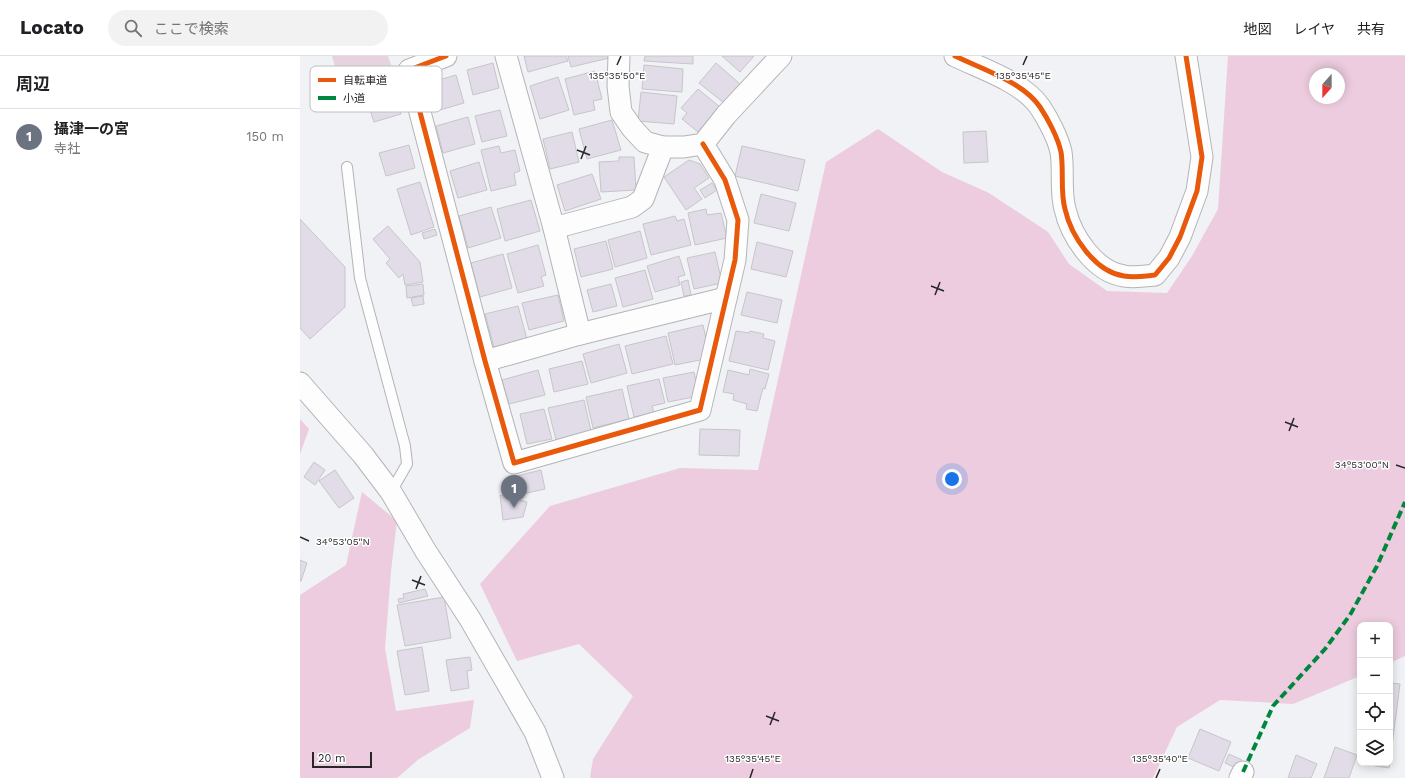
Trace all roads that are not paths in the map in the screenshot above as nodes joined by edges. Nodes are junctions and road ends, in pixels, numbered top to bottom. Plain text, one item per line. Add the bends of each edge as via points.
1 (446, 56) edge
2 (506, 56) edge
3 (620, 56) edge
4 (781, 56) edge
5 (955, 56) edge
6 (1186, 56) edge
7 (420, 66) edge
8 (420, 112) edge
9 (703, 144) junction
10 (663, 147) junction
11 (347, 167) dead end
12 (554, 228) junction
13 (726, 298) junction
14 (580, 334) junction
15 (485, 362) junction
16 (300, 383) edge
17 (391, 492) junction
18 (554, 778) edge

1 - 7 street
2 - 12 street
3 - 10 street via 618,86 621,112 645,142
4 - 9 street via 726,115
5 - 6 street via 1008,82 1026,93 1040,107 1061,151 1064,209 1075,236 1101,267 1112,273 1136,277 1155,275 1169,258 1197,190 1202,157
8 - 15 street
9 - 10 street
9 - 13 street via 725,180 738,220 735,260
10 - 12 street via 643,199 632,207
11 - 17 lane via 360,278 405,446 407,464
12 - 14 street
13 - 14 street
13 - 15 street via 700,410 514,463
14 - 15 street
16 - 17 street via 363,455
17 - 18 street via 532,726

